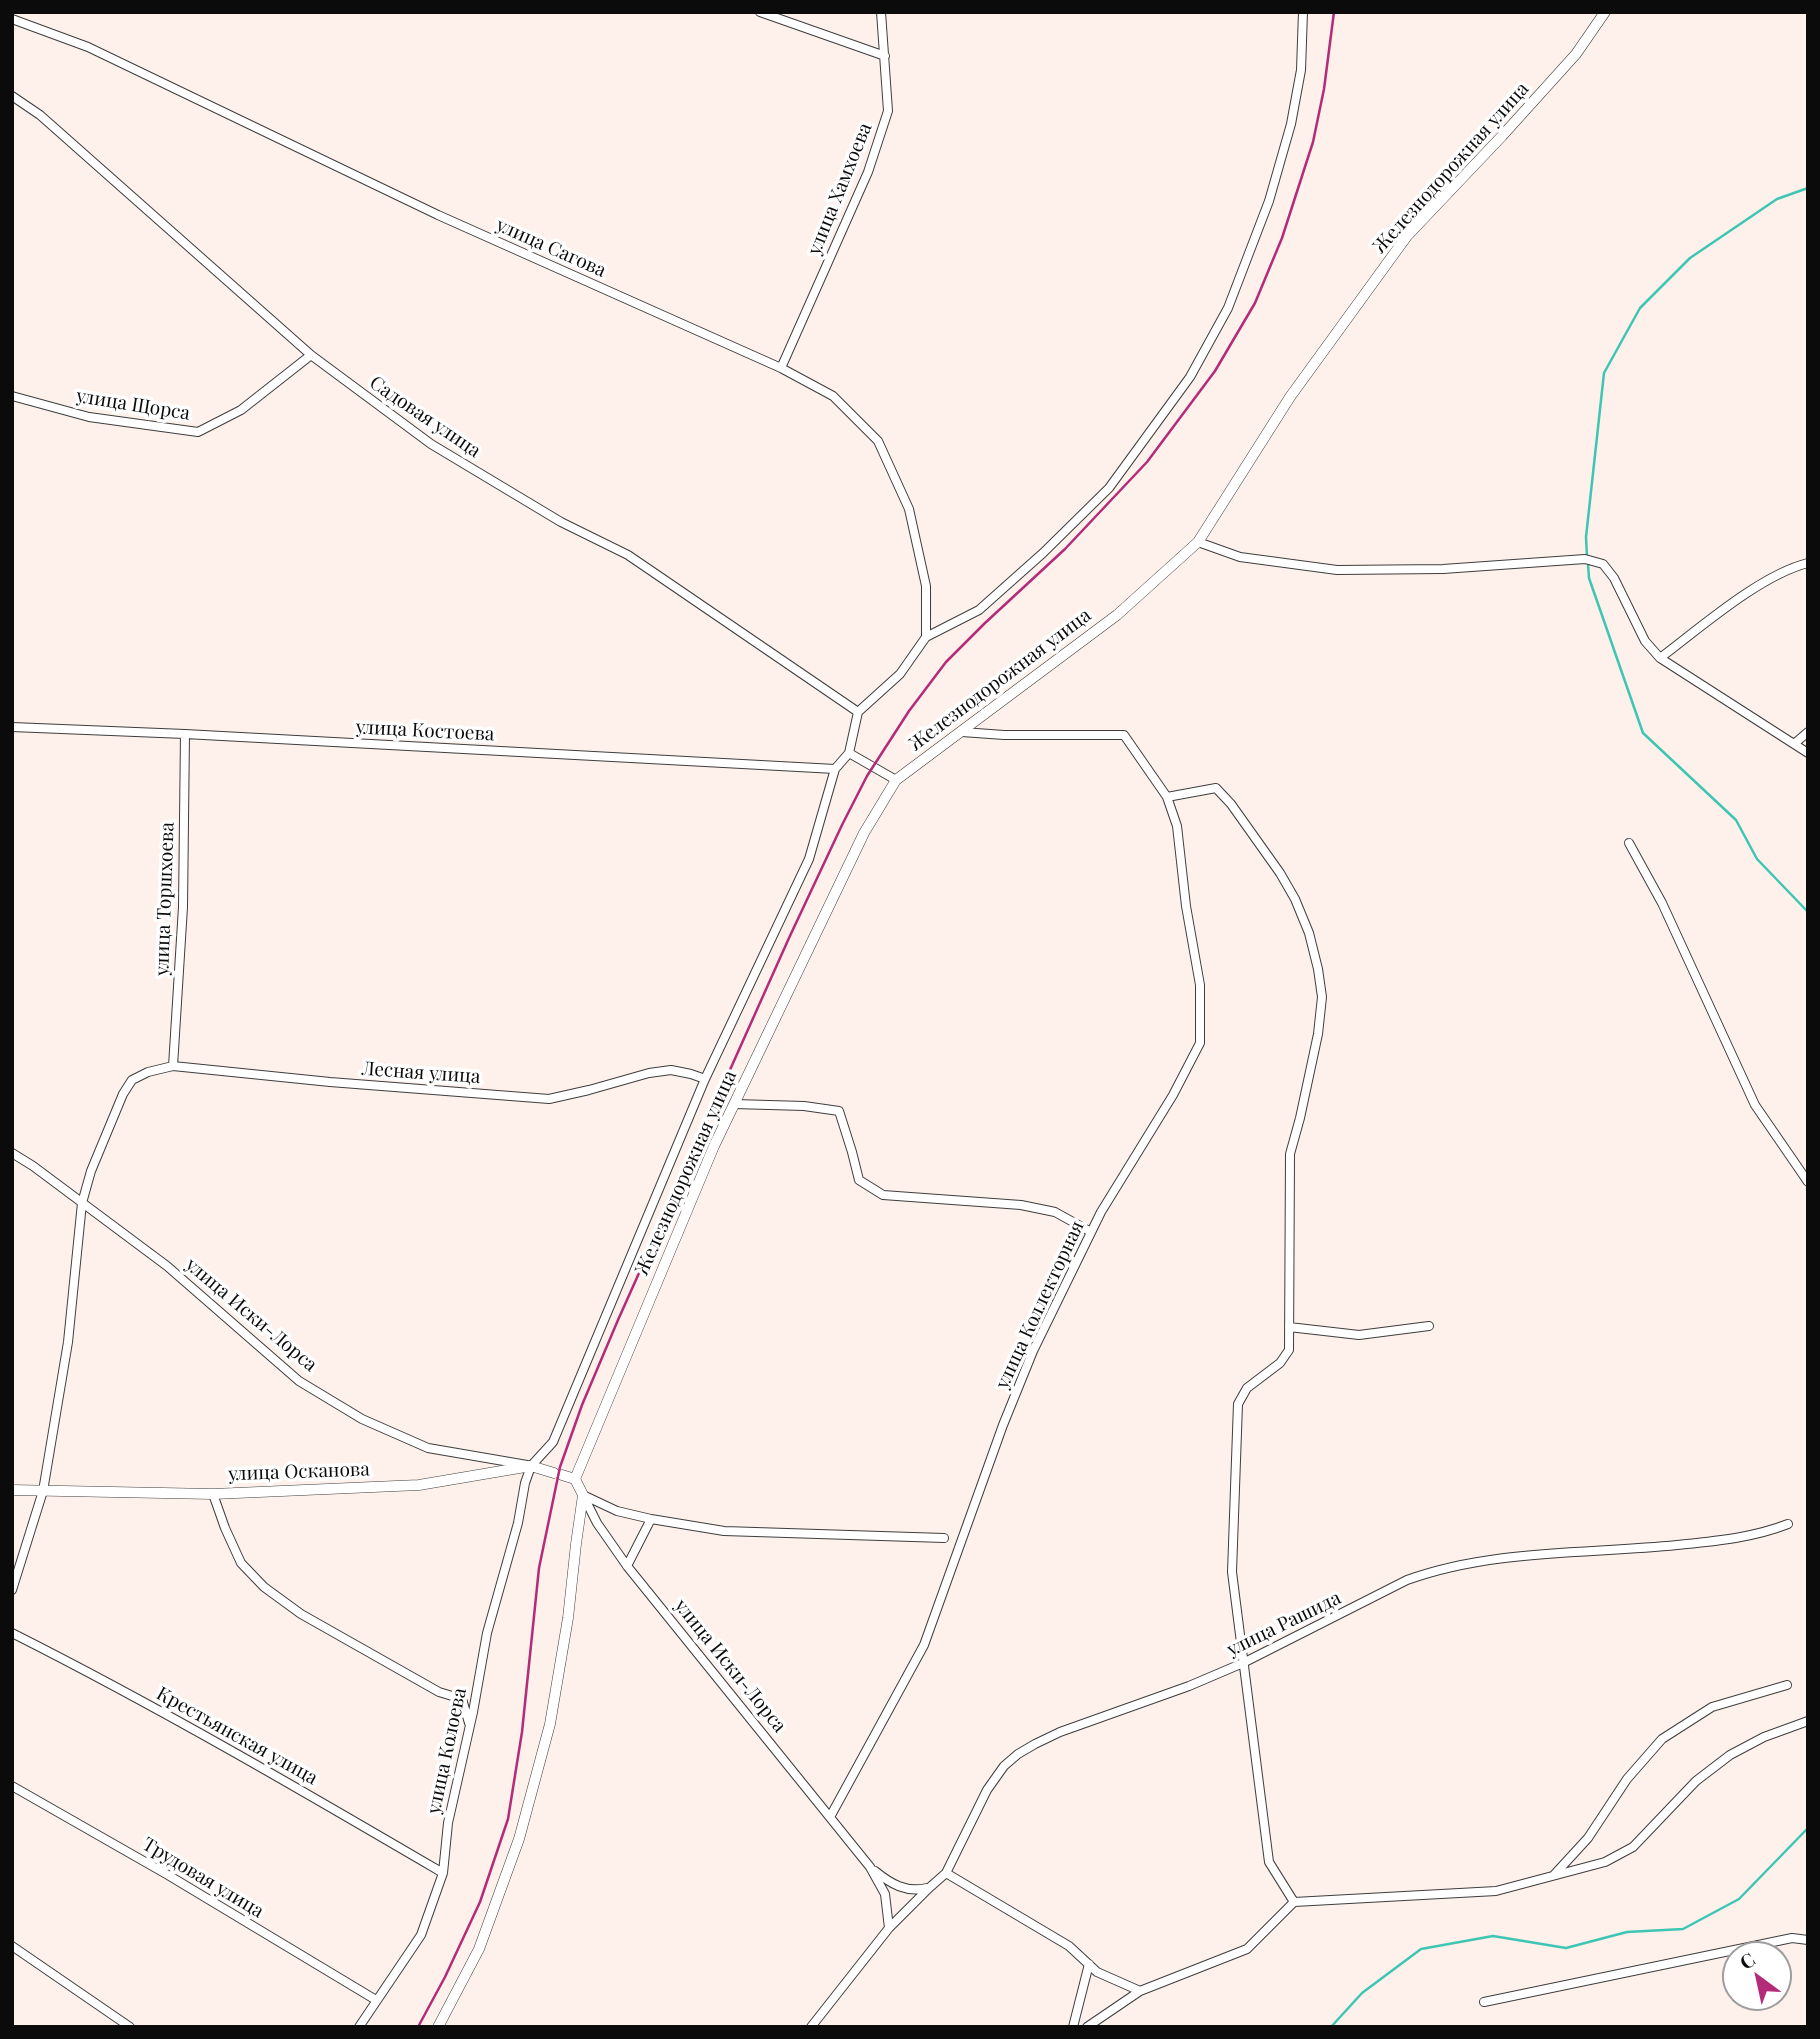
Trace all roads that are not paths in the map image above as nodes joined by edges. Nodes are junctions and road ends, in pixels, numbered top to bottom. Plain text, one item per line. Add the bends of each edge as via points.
1 (760, 12) edge
2 (881, 12) edge
3 (1303, 12) edge
4 (1605, 12) edge
5 (12, 19) edge
6 (885, 56) junction
7 (12, 96) edge
8 (311, 355) junction
9 (781, 368) junction
10 (12, 396) edge
11 (1198, 542) junction
12 (1808, 563) edge
13 (926, 637) junction
14 (1660, 658) junction
15 (858, 712) junction
16 (12, 727) edge
17 (962, 732) junction
18 (1808, 732) edge
19 (185, 734) junction
20 (1794, 744) junction
21 (849, 753) junction
22 (1808, 753) edge
23 (835, 769) junction
24 (896, 780) junction
25 (1167, 797) junction
26 (1629, 843) dead end
27 (173, 1066) junction
28 (705, 1079) junction
29 (734, 1104) junction
30 (12, 1153) edge
31 (1808, 1182) edge
32 (82, 1203) junction
33 (1091, 1232) junction
34 (1289, 1326) junction
35 (1429, 1326) dead end
36 (531, 1466) junction
37 (575, 1479) junction
38 (12, 1490) edge
39 (43, 1491) junction
40 (213, 1494) junction
41 (583, 1495) junction
42 (651, 1519) junction
43 (597, 1523) junction
44 (1788, 1524) dead end
45 (578, 1528) junction
46 (944, 1538) dead end
47 (627, 1566) junction
48 (14, 1579) edge
49 (12, 1590) edge
50 (12, 1633) edge
51 (1243, 1663) junction
52 (1787, 1685) dead end
53 (1808, 1721) edge
54 (470, 1727) junction
55 (12, 1786) edge
56 (830, 1818) junction
57 (870, 1867) junction
58 (443, 1873) junction
59 (946, 1873) junction
60 (1554, 1875) junction
61 (929, 1888) junction
62 (1294, 1902) junction
63 (889, 1928) junction
64 (1808, 1940) edge
65 (12, 1947) edge
66 (1089, 1964) junction
67 (1140, 1991) junction
68 (376, 2000) junction
69 (1484, 2002) dead end
70 (130, 2027) edge
71 (359, 2027) edge
72 (438, 2027) edge
73 (811, 2027) edge
74 (1073, 2027) edge
75 (1087, 2027) edge

1 - 6 street
2 - 6 street, улица Хамхоева
3 - 13 street via 1301,70 1269,201 1228,307 1190,377 1110,488 979,610
4 - 11 street, Железнодорожная улица via 1567,64 1407,236 1290,397
5 - 9 street, улица Сагова via 88,47 438,215
6 - 9 street, улица Хамхоева via 888,111 868,172
7 - 8 street, Садовая улица via 40,115
8 - 10 street, улица Щорса via 241,410 198,432 89,417
8 - 15 street, Садовая улица via 431,444 561,522 628,555
9 - 13 street, улица Сагова via 833,396 878,441 909,509 926,586
11 - 14 street via 1240,557 1337,570 1443,569 1585,559 1603,564 1614,578 1645,640
11 - 17 street, Железнодорожная улица via 1117,615
12 - 14 street via 1755,588
13 - 15 street via 900,674
14 - 20 street
15 - 21 street
16 - 19 street, улица Костоева
17 - 24 street, Железнодорожная улица
17 - 25 street, улица Коллекторная via 1124,735
18 - 20 street
19 - 23 street, улица Костоева
19 - 27 street, улица Торшхоева via 183,907
20 - 22 street
21 - 23 street
21 - 24 street
23 - 28 street via 809,859
24 - 29 street, Железнодорожная улица via 864,833
25 - 33 street, улица Коллекторная via 1177,826 1200,985 1200,1043
25 - 34 street via 1216,788 1231,804 1295,899 1318,969 1322,997 1318,1034 1290,1154
26 - 31 street via 1662,902 1755,1105
27 - 28 street, Лесная улица via 549,1099 670,1070
27 - 32 street, Лесная улица via 132,1080 99,1150
28 - 36 street via 552,1441
29 - 33 street via 839,1111 859,1180 883,1195 1021,1205 1055,1212
29 - 37 street, Железнодорожная улица
30 - 32 street, улица Иски-Лорса
32 - 36 street, улица Иски-Лорса via 167,1266 299,1381 362,1419 428,1448
32 - 39 street via 68,1342
33 - 56 street, улица Коллекторная via 1003,1425 924,1645
34 - 35 street via 1359,1335
34 - 51 street via 1289,1350 1280,1363 1247,1388 1238,1404 1232,1572
36 - 37 street, улица Осканова
36 - 40 street, улица Осканова via 419,1485
36 - 54 street, улица Колоева via 487,1633
37 - 41 street, улица Иски-Лорса
38 - 39 street, улица Осканова
39 - 40 street, улица Осканова
39 - 48 street
40 - 54 street via 241,1563 264,1587 302,1614 439,1692 462,1699
41 - 42 street via 617,1511
41 - 43 street, улица Иски-Лорса
41 - 45 street
42 - 46 street via 724,1531
42 - 47 street
43 - 45 street
43 - 47 street, улица Иски-Лорса
44 - 51 street, улица Рашида via 1748,1537 1513,1556 1428,1572
45 - 72 street via 550,1724 519,1839 479,1949
47 - 56 street, улица Иски-Лорса
48 - 49 street
50 - 58 street, Крестьянская улица via 116,1686
51 - 59 street, улица Рашида via 1060,1732 1018,1754 986,1790
51 - 62 street via 1269,1862
52 - 60 street via 1712,1707 1662,1739 1588,1838
53 - 60 street via 1730,1755 1696,1781 1633,1847 1605,1862
54 - 58 street, улица Колоева via 448,1823
55 - 68 street, Трудовая улица
56 - 57 street, улица Иски-Лорса
57 - 61 street via 898,1886
57 - 63 street via 885,1894
58 - 68 street, улица Колоева via 421,1935
59 - 61 street, улица Рашида
59 - 66 street via 1069,1946
60 - 62 street via 1496,1891
61 - 63 street, улица Рашида
62 - 67 street via 1247,1949
63 - 73 street, улица Рашида
64 - 69 street via 1792,1938
65 - 70 street
66 - 67 street
66 - 74 street
67 - 75 street
68 - 71 street, улица Колоева

